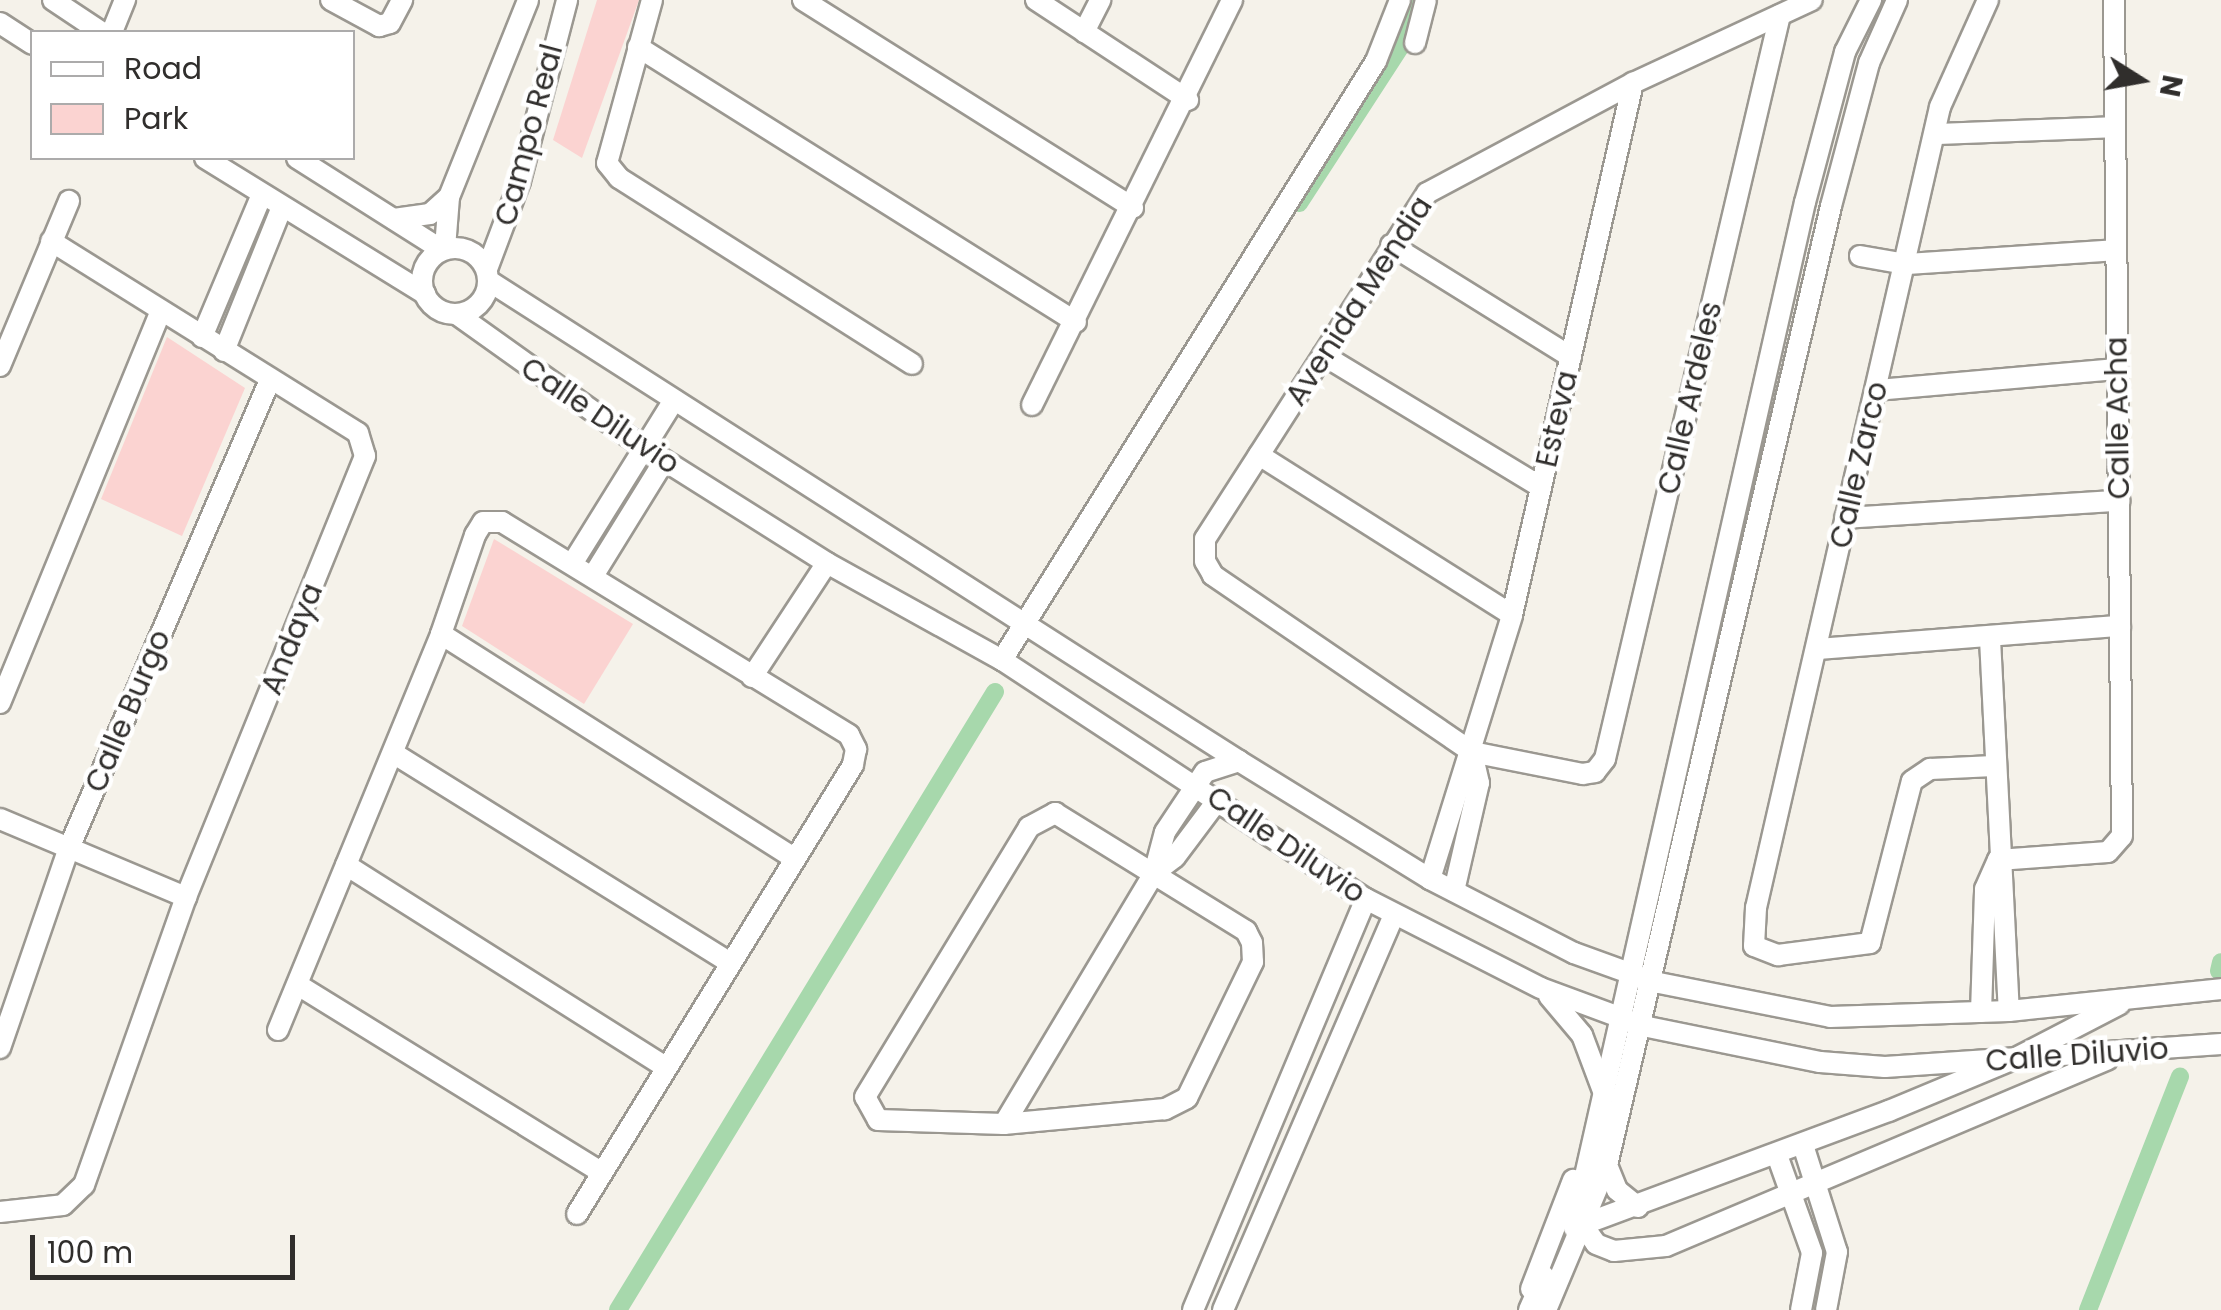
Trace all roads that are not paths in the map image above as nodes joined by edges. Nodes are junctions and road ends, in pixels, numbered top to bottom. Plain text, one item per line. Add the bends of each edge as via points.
1 (53, 0) edge
2 (125, 0) edge
3 (331, 0) edge
4 (402, 0) edge
5 (528, 0) edge
6 (568, 0) edge
7 (652, 0) edge
8 (1036, 0) edge
9 (1100, 0) edge
10 (1232, 0) edge
11 (1400, 0) edge
12 (1426, 0) edge
13 (1812, 0) edge
14 (1871, 0) edge
15 (1897, 0) edge
16 (1988, 0) edge
17 (2114, 0) edge
18 (813, 2) edge
19 (1780, 15) junction
20 (0, 22) edge
21 (97, 30) edge
22 (113, 30) edge
23 (1084, 32) junction
24 (30, 43) edge
25 (1415, 43) dead end
26 (638, 47) junction
27 (1633, 83) junction
28 (1188, 100) junction
29 (2115, 127) junction
30 (1935, 134) junction
31 (208, 160) edge
32 (299, 160) edge
33 (262, 194) junction
34 (449, 198) junction
35 (70, 201) dead end
36 (282, 207) junction
37 (1134, 208) junction
38 (394, 219) junction
39 (51, 242) junction
40 (1390, 246) junction
41 (444, 250) junction
42 (2116, 250) junction
43 (1860, 256) dead end
44 (1906, 264) junction
45 (488, 275) junction
46 (426, 294) junction
47 (161, 311) junction
48 (458, 316) junction
49 (1076, 322) junction
50 (202, 337) junction
51 (224, 352) junction
52 (1323, 355) junction
53 (1570, 358) junction
54 (912, 364) dead end
55 (0, 366) edge
56 (2118, 369) junction
57 (270, 380) junction
58 (1876, 390) junction
59 (674, 400) junction
60 (1032, 406) dead end
61 (643, 448) junction
62 (1259, 455) junction
63 (664, 461) junction
64 (1541, 487) junction
65 (2119, 500) junction
66 (1846, 518) junction
67 (826, 563) junction
68 (572, 564) junction
69 (593, 576) junction
70 (1512, 614) junction
71 (1024, 624) junction
72 (2120, 626) junction
73 (441, 634) junction
74 (1990, 639) junction
75 (1818, 649) junction
76 (1002, 660) junction
77 (752, 678) junction
78 (0, 703) edge
79 (1472, 752) junction
80 (392, 753) junction
81 (1239, 761) junction
82 (1994, 766) junction
83 (1196, 785) junction
84 (1217, 800) junction
85 (0, 819) edge
86 (70, 848) junction
87 (793, 857) junction
88 (1998, 860) junction
89 (346, 865) junction
90 (1154, 873) junction
91 (1430, 879) junction
92 (1454, 891) junction
93 (186, 897) junction
94 (1366, 898) junction
95 (1394, 914) junction
96 (729, 962) junction
97 (1633, 975) junction
98 (1654, 982) junction
99 (298, 985) junction
100 (1540, 988) junction
101 (2221, 989) edge
102 (2131, 998) junction
103 (2009, 1011) junction
104 (1980, 1012) junction
105 (1622, 1020) junction
106 (1643, 1026) junction
107 (278, 1030) dead end
108 (2221, 1044) edge
109 (0, 1048) edge
110 (2123, 1053) junction
111 (2014, 1060) junction
112 (666, 1067) junction
113 (1602, 1104) junction
114 (1004, 1124) junction
115 (1803, 1145) junction
116 (1777, 1155) junction
117 (1606, 1165) junction
118 (600, 1172) junction
119 (1816, 1179) junction
120 (1793, 1189) junction
121 (1638, 1207) junction
122 (1235, 1211) junction
123 (0, 1212) edge
124 (576, 1214) dead end
125 (1262, 1214) junction
126 (1582, 1226) junction
127 (1614, 1252) junction
128 (1564, 1260) junction
129 (1193, 1310) edge
130 (1223, 1310) edge
131 (1527, 1310) edge
132 (1546, 1310) edge
133 (1801, 1310) edge
134 (1826, 1310) edge

1 - 21 street
2 - 22 street
3 - 4 street via 366,24 390,22
5 - 34 street, Campo Real
6 - 45 street, Campo Real
7 - 26 street
8 - 23 street
9 - 23 street
10 - 28 street
11 - 71 street via 1376,61
12 - 25 street
13 - 19 street, Avenida Mendia
14 - 97 street via 1846,52 1805,202
15 - 98 street via 1869,63 1831,206
16 - 30 street, Calle Zarco via 1945,93
17 - 29 street, Calle Acha
18 - 37 street
19 - 27 street, Avenida Mendia
19 - 79 street, Calle Ardeles via 1605,759 1590,774
20 - 24 street
23 - 28 street
26 - 49 street
26 - 54 street via 608,142 607,163 619,178
27 - 40 street, Avenida Mendia via 1446,177 1415,207
27 - 53 street, Esteva
28 - 37 street
29 - 30 street
29 - 42 street, Calle Acha
30 - 44 street, Calle Zarco
31 - 33 street
32 - 38 street
33 - 36 street
33 - 50 street
34 - 38 street via 430,214
34 - 41 street, Campo Real
35 - 39 street
36 - 46 street
36 - 51 street
37 - 49 street
38 - 41 street
39 - 47 street, Andaya
39 - 55 street
40 - 52 street, Avenida Mendia
40 - 53 street
41 - 45 street via 477,255
41 - 46 street via 424,268
42 - 44 street
42 - 56 street, Calle Acha
43 - 44 street
44 - 58 street, Calle Zarco
45 - 48 street via 485,298
45 - 59 street, Calle Diluvio
46 - 48 street via 438,311
47 - 50 street, Andaya
47 - 78 street
48 - 61 street, Calle Diluvio
49 - 60 street
50 - 51 street, Andaya
51 - 57 street, Andaya
52 - 62 street, Avenida Mendia
52 - 64 street
53 - 64 street, Esteva
56 - 58 street
56 - 65 street, Calle Acha
57 - 86 street, Calle Burgo
57 - 93 street, Andaya via 358,433 365,456
58 - 66 street, Calle Zarco
59 - 61 street
59 - 71 street, Calle Diluvio
61 - 63 street, Calle Diluvio
61 - 68 street
62 - 70 street
62 - 79 street, Avenida Mendia via 1205,539 1205,561 1214,575
63 - 67 street, Calle Diluvio
63 - 69 street
64 - 70 street, Esteva
65 - 66 street
65 - 72 street, Calle Acha
66 - 75 street, Calle Zarco
67 - 76 street, Calle Diluvio
67 - 77 street
68 - 69 street
68 - 73 street via 495,520 483,522
69 - 77 street
70 - 79 street, Esteva
71 - 76 street
71 - 81 street, Calle Diluvio
72 - 74 street
72 - 88 street, Calle Acha via 2122,836 2108,852
73 - 80 street
73 - 87 street
74 - 75 street
74 - 82 street
75 - 82 street, Calle Zarco via 1752,938 1768,955 1864,948 1873,938 1916,776 1930,769
76 - 83 street, Calle Diluvio
77 - 87 street via 849,736 856,750
79 - 91 street, Esteva via 1458,776
79 - 92 street, Esteva via 1479,784
80 - 89 street
80 - 96 street
81 - 83 street via 1214,765
81 - 91 street, Calle Diluvio
82 - 88 street
83 - 84 street, Calle Diluvio
83 - 90 street via 1165,832
84 - 90 street via 1175,858
84 - 94 street, Calle Diluvio
85 - 86 street
86 - 93 street
86 - 109 street, Calle Burgo
87 - 96 street
88 - 103 street
88 - 104 street via 1985,889
89 - 99 street
89 - 112 street
90 - 114 street
90 - 114 street via 1246,932 1252,943 1253,962 1187,1098 1172,1108
90 - 114 street via 1064,816 1046,814 1029,827 865,1097 869,1111 887,1122
91 - 92 street, Calle Diluvio
92 - 97 street, Calle Diluvio via 1506,922
93 - 123 street, Andaya via 84,1184 63,1205
94 - 95 street, Calle Diluvio
94 - 122 street
95 - 100 street, Calle Diluvio
95 - 125 street
96 - 112 street
97 - 98 street, Calle Diluvio
97 - 105 street
98 - 104 street, Calle Diluvio via 1806,1014
98 - 106 street
99 - 107 street
99 - 118 street
100 - 105 street, Calle Diluvio
100 - 113 street via 1582,1036
101 - 102 street, Calle Diluvio
102 - 103 street, Calle Diluvio
102 - 111 street
103 - 104 street, Calle Diluvio
105 - 106 street, Calle Diluvio
105 - 113 street
106 - 111 street, Calle Diluvio via 1820,1062
106 - 117 street
108 - 110 street, Calle Diluvio
110 - 111 street, Calle Diluvio
110 - 119 street
111 - 115 street
112 - 118 street
113 - 126 street via 1578,1196
113 - 131 street
115 - 116 street
115 - 119 street
116 - 120 street
116 - 121 street
117 - 121 street via 1616,1190
117 - 126 street
118 - 124 street
119 - 120 street
119 - 134 street via 1837,1252
120 - 127 street via 1666,1246
120 - 133 street via 1812,1253
121 - 126 street
122 - 125 street
122 - 129 street
125 - 130 street
126 - 127 street via 1596,1244
126 - 128 street
126 - 131 street via 1562,1234
127 - 128 street
128 - 132 street

